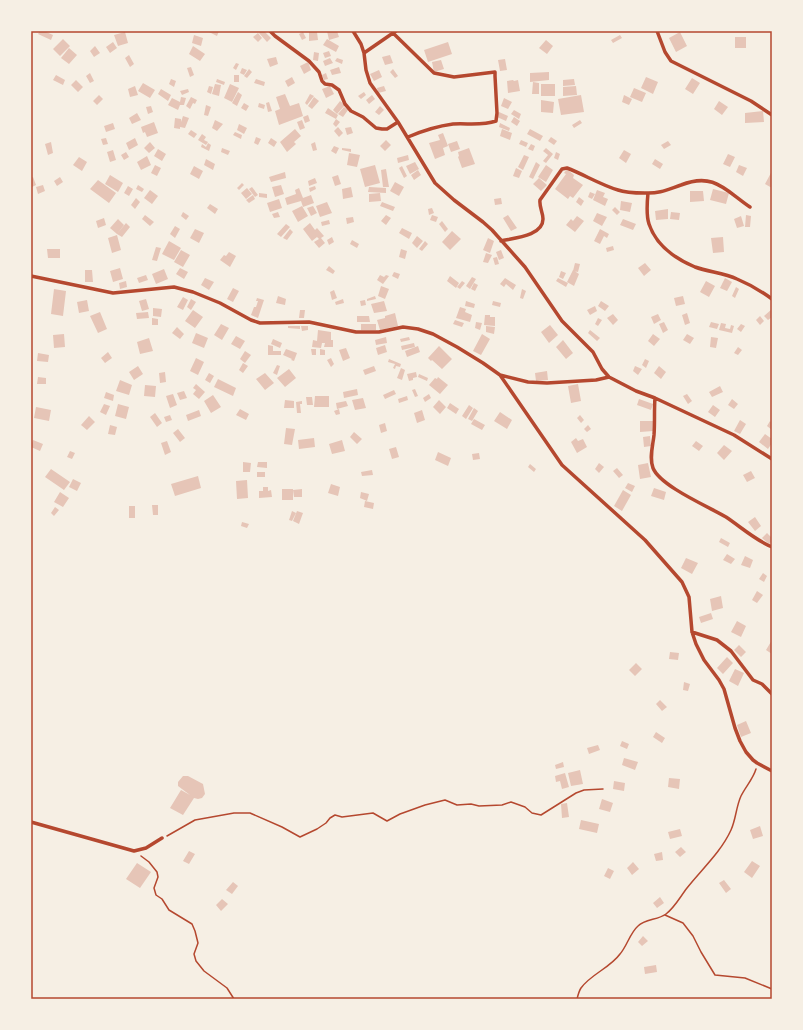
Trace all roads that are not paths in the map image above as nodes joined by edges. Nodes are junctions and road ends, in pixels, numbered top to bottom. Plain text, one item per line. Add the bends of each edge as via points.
1 (270, 31) edge
2 (353, 31) edge
3 (657, 31) edge
4 (394, 32) edge
5 (364, 53) junction
6 (772, 115) edge
7 (398, 122) junction
8 (408, 138) junction
9 (648, 193) junction
10 (750, 207) dead end
11 (501, 241) junction
12 (31, 276) edge
13 (772, 299) edge
14 (500, 375) junction
15 (609, 377) junction
16 (655, 398) junction
17 (772, 459) edge
18 (772, 547) edge
19 (692, 632) junction
20 (772, 694) edge
21 (772, 771) edge
22 (31, 822) edge
23 (162, 838) road end

1 - 7 street via 309,61 325,84 332,84 339,90 351,111 376,128 387,129
2 - 5 street
3 - 6 street via 671,61 751,101
4 - 5 street
4 - 8 street via 434,73 454,77 495,72 496,120 476,125 451,125
5 - 7 street via 370,83
7 - 8 street
8 - 11 street via 435,183 483,222
9 - 10 street via 668,191 696,180 710,181 724,187
9 - 11 street via 618,190 571,169 562,169 540,200 544,221 541,226 531,234
9 - 13 street via 649,224 658,240 677,258 696,267 737,279
11 - 15 street via 524,267 562,321 593,352
12 - 14 street via 113,293 174,287 213,300 260,323 309,322 356,332 379,332 403,327 418,329 457,347
14 - 15 street via 528,382 547,383
14 - 19 street via 562,465 635,530 682,582 689,597
15 - 16 street
16 - 17 street via 734,435
16 - 18 street via 651,462 654,471 685,495 726,517
19 - 20 street via 717,640 731,651 753,680 762,684
19 - 21 street via 704,660 724,689 735,728 746,752
22 - 23 street via 134,852

